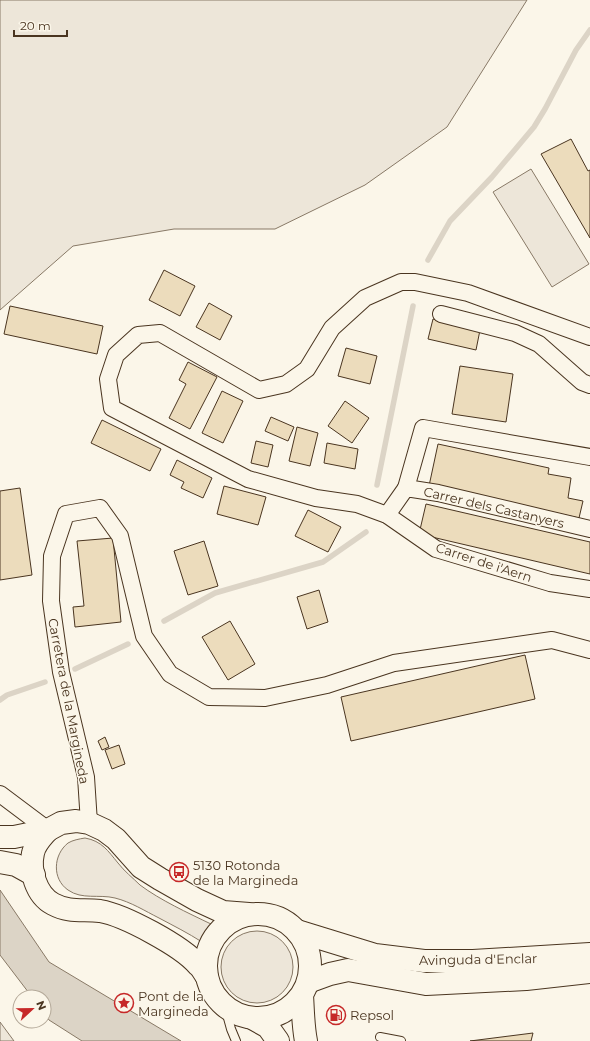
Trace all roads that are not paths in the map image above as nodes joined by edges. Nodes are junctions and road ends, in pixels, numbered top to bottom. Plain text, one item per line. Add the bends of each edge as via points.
1 (441, 314) dead end
2 (590, 337) edge
3 (590, 385) edge
4 (590, 457) edge
5 (406, 488) junction
6 (387, 515) junction
7 (590, 529) edge
8 (590, 589) edge
9 (590, 650) edge
10 (0, 794) edge
11 (89, 823) junction
12 (48, 830) junction
13 (0, 837) edge
14 (0, 862) edge
15 (34, 876) junction
16 (250, 914) junction
17 (297, 931) junction
18 (590, 954) edge
19 (590, 972) edge
20 (207, 977) junction
21 (305, 989) junction
22 (225, 1007) junction
23 (252, 1018) junction
24 (380, 1037) dead end
25 (236, 1041) edge
26 (278, 1041) edge
27 (306, 1041) edge
28 (401, 1041) edge

1 - 3 street via 515,333 533,341 582,382
2 - 6 street, Carrer de i'Aern via 468,293 415,282 401,282 366,298 332,328 307,369 286,384 259,390 160,333 138,335 116,355 108,379 112,408 248,479 316,498 357,504
4 - 5 street via 423,428
5 - 6 street, Carrer dels Castanyers
5 - 7 street, Carrer dels Castanyers via 438,493
6 - 8 street, Carrer de i'Aern via 436,549 550,583
9 - 11 street, Carretera de la Margineda via 552,640 394,663 327,685 265,698 209,697 170,674 144,636 120,536 100,508 66,514 52,556 51,601 61,672 86,777
10 - 12 street
11 - 12 main road via 61,823
11 - 16 main road via 116,839 140,866 197,900 223,912
12 - 13 main road via 14,837
12 - 15 main road via 38,841 33,852
14 - 15 main road via 16,865
15 - 20 main road via 41,893 51,903 65,909 116,915 135,923 182,951 199,965
16 - 17 main road via 276,917
16 - 20 main road via 232,921 217,934 206,958
17 - 18 main road, Avinguda d'Enclar via 375,955 424,961 473,962
17 - 21 main road via 305,942 309,955 310,969
19 - 21 main road, Avinguda d'Enclar via 526,979 426,984 348,970 330,974
20 - 22 main road via 215,996
21 - 23 main road via 292,1006 280,1014 267,1018
21 - 27 main road
22 - 23 main road via 238,1015
22 - 25 lane
23 - 26 main road via 268,1028
24 - 28 lane

